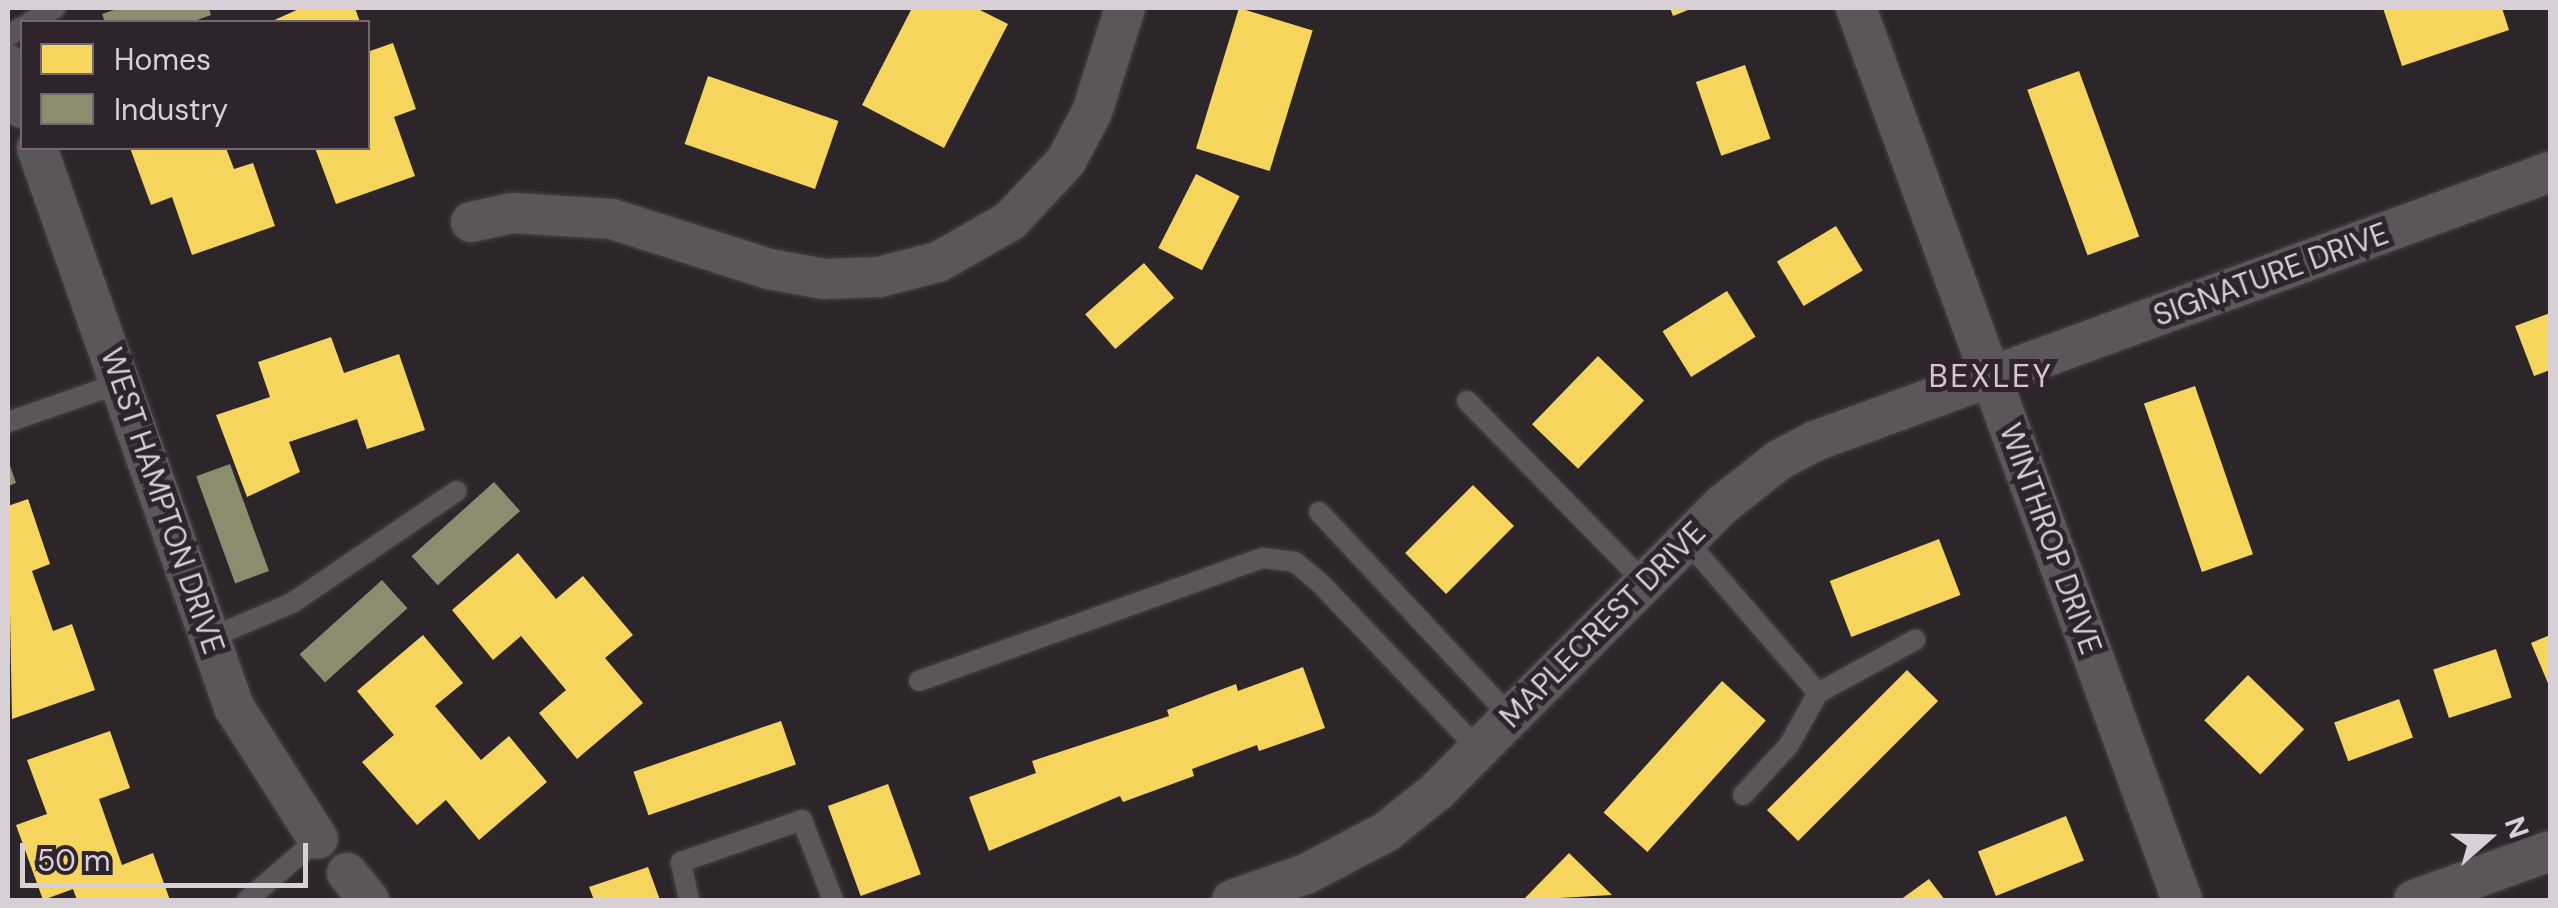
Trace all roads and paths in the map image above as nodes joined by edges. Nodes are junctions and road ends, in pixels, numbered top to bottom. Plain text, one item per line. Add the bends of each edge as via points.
1 (1125, 8) edge
2 (1856, 8) edge
3 (8, 65) edge
4 (20, 102) edge
5 (38, 150) edge
6 (2550, 172) edge
7 (471, 222) dead end
8 (1990, 376) junction
9 (120, 383) junction
10 (1467, 401) dead end
11 (8, 422) edge
12 (457, 491) dead end
13 (1319, 512) dead end
14 (1686, 541) junction
15 (1645, 583) junction
16 (210, 638) junction
17 (1916, 640) dead end
18 (919, 680) dead end
19 (1818, 693) junction
20 (1511, 717) junction
21 (1478, 749) junction
22 (1742, 796) dead end
23 (318, 838) joint
24 (2550, 852) edge
25 (247, 900) edge
26 (688, 900) edge
27 (833, 900) edge
28 (1232, 900) edge
29 (2182, 900) edge
30 (2414, 900) edge

1 - 7 street via 1092,112 1066,161 1010,221 938,262 879,277 824,279 769,269 612,218 512,213
2 - 8 street, WINTHROP DRIVE
3 - 4 street
5 - 9 street, WEST HAMPTON DRIVE
6 - 8 street, SIGNATURE DRIVE
8 - 14 street, MAPLECREST DRIVE via 1779,460
8 - 29 street, WINTHROP DRIVE
9 - 11 lane
9 - 16 street, WEST HAMPTON DRIVE
10 - 15 lane
12 - 16 lane via 292,603
13 - 20 lane
14 - 15 street, MAPLECREST DRIVE
14 - 19 lane
15 - 20 street, MAPLECREST DRIVE
16 - 23 street, WEST HAMPTON DRIVE via 234,707
17 - 19 lane
18 - 21 lane via 1263,558 1295,562 1322,584
19 - 22 lane via 1789,744
20 - 21 street, MAPLECREST DRIVE
21 - 28 street, MAPLECREST DRIVE via 1437,791 1357,850
23 - 25 lane
24 - 30 street
26 - 27 lane via 681,862 802,820

